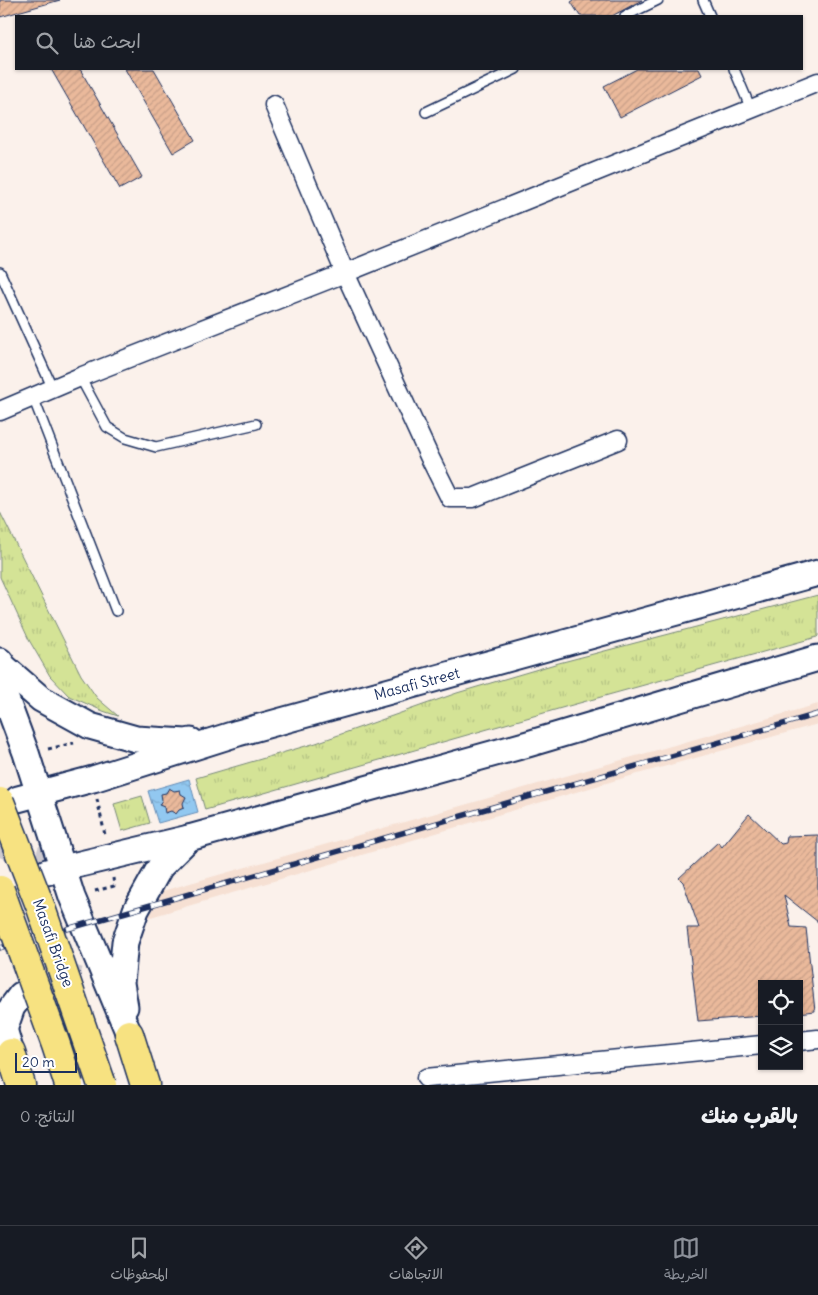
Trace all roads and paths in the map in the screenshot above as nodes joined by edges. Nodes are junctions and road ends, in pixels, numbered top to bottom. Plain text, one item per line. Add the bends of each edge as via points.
1 (658, 0) edge
2 (703, 0) edge
3 (626, 15) edge
4 (710, 15) edge
5 (514, 70) edge
6 (734, 70) edge
7 (818, 82) edge
8 (274, 104) dead end
9 (751, 109) junction
10 (426, 112) dead end
11 (0, 272) edge
12 (345, 273) junction
13 (80, 377) junction
14 (53, 389) junction
15 (32, 397) junction
16 (0, 411) edge
17 (256, 424) dead end
18 (618, 440) dead end
19 (818, 573) edge
20 (116, 611) dead end
21 (818, 658) edge
22 (0, 661) edge
23 (0, 683) edge
24 (238, 733) junction
25 (93, 779) junction
26 (19, 798) edge
27 (189, 838) junction
28 (109, 856) junction
29 (51, 867) junction
30 (0, 890) edge
31 (72, 897) junction
32 (86, 983) tunnel mouth
33 (21, 995) tunnel mouth
34 (118, 1008) junction
35 (4, 1033) edge
36 (129, 1034) junction
37 (818, 1039) edge
38 (803, 1041) edge
39 (758, 1045) edge
40 (426, 1078) dead end
41 (21, 1085) edge
42 (69, 1085) edge
43 (102, 1085) edge
44 (145, 1085) edge

1 - 3 lane
2 - 4 lane
5 - 10 lane
6 - 9 lane
7 - 9 street
8 - 12 street
9 - 12 street
11 - 14 lane
12 - 13 street
12 - 18 street via 450,498 473,498
13 - 14 street
13 - 17 lane via 106,427 125,438 156,447
14 - 15 street
15 - 16 street
15 - 20 lane
19 - 24 main road, Masafi Street
21 - 27 main road via 528,744
22 - 24 main road via 41,699 90,726 136,739 179,742
23 - 26 main road via 26,753
24 - 25 main road, Masafi Street
25 - 26 main road, Masafi Street
25 - 28 path
26 - 29 main road
26 - 43 highway, Masafi Bridge, bridge via 41,908
27 - 28 main road
27 - 36 main road via 160,867 136,910 125,942 121,983
28 - 29 main road
28 - 31 path via 114,886
29 - 31 main road
30 - 42 highway, Masafi Bridge, bridge
31 - 34 main road
32 - 34 main road via 94,985
33 - 35 main road via 12,1008
34 - 36 main road
35 - 41 highway
36 - 44 highway
37 - 38 street
39 - 40 street

